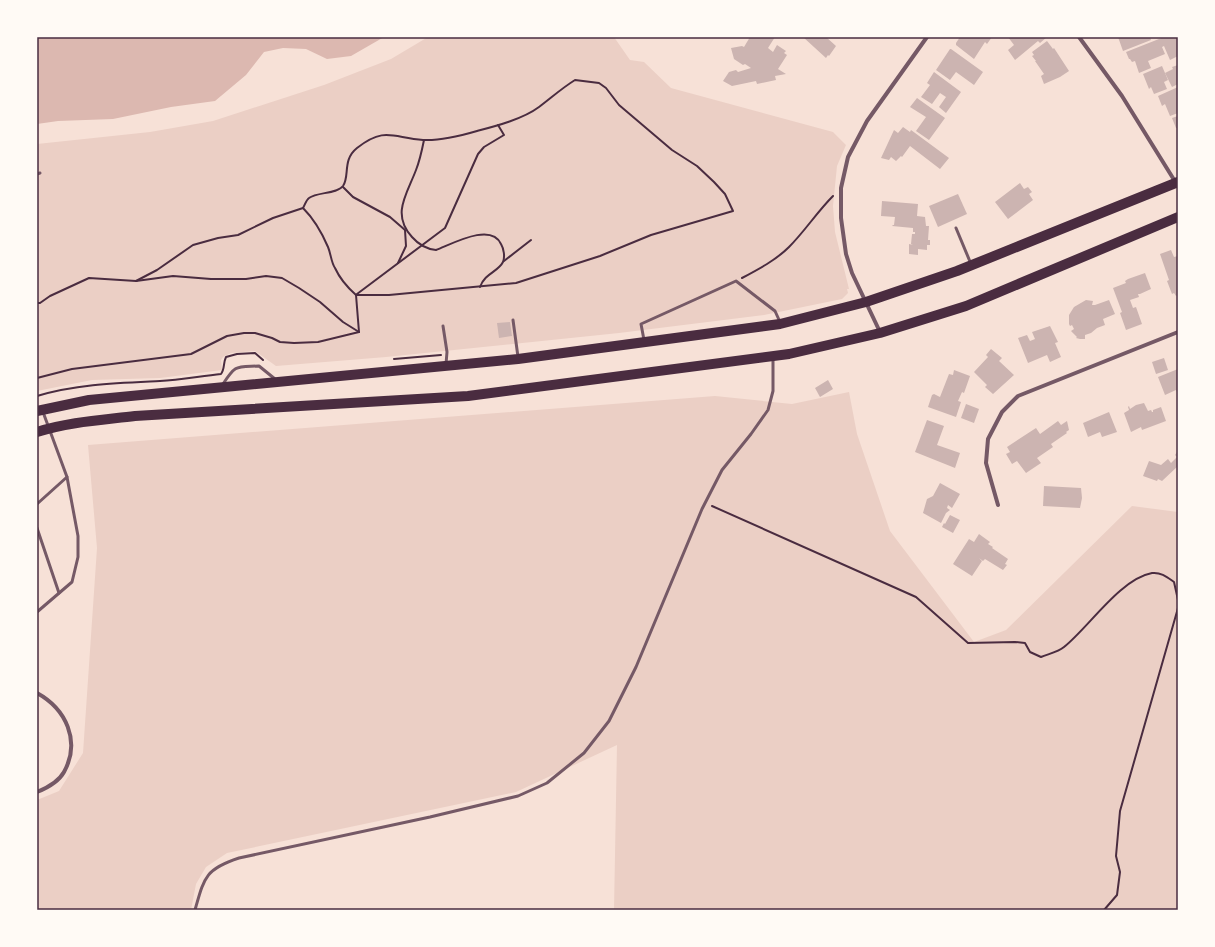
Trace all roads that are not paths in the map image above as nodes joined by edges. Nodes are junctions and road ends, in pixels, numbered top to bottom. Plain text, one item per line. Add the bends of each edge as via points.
1 (927, 37) edge
2 (1079, 37) edge
3 (1177, 183) edge
4 (1178, 217) edge
5 (956, 228) dead end
6 (972, 265) junction
7 (866, 302) junction
8 (513, 320) dead end
9 (780, 324) junction
10 (443, 326) dead end
11 (1178, 332) edge
12 (880, 333) junction
13 (644, 343) junction
14 (773, 356) junction
15 (518, 359) junction
16 (446, 367) junction
17 (280, 382) junction
18 (221, 388) junction
19 (40, 410) edge
20 (48, 428) junction
21 (37, 432) edge
22 (67, 477) junction
23 (37, 504) edge
24 (998, 505) dead end
25 (37, 528) edge
26 (59, 594) junction
27 (37, 612) edge
28 (37, 693) edge
29 (37, 792) edge
30 (195, 910) edge

1 - 7 street via 867,121 848,157 841,188 841,218 846,254
2 - 3 street via 1122,96
3 - 6 main road
4 - 12 main road via 966,306
5 - 6 lane
6 - 7 main road
7 - 9 main road
7 - 12 street
8 - 15 lane
9 - 13 main road
9 - 13 lane via 775,311 736,281 641,324
10 - 16 lane
11 - 24 street via 1018,396 1002,412 988,439 986,463
12 - 14 main road
13 - 15 main road
14 - 20 main road via 468,396 135,416
14 - 30 lane via 773,391 768,410 722,470 636,667 609,721 584,753 547,783 518,796 223,863 204,881
15 - 16 main road
16 - 17 main road
17 - 18 main road
17 - 18 lane via 259,366 238,367 232,370
18 - 19 main road via 89,400
19 - 20 lane
20 - 21 main road
20 - 22 lane
22 - 23 lane
22 - 26 lane via 78,536 78,557 72,582
25 - 26 lane
26 - 27 lane
28 - 29 street via 48,699 64,719 71,733 72,746 64,773

